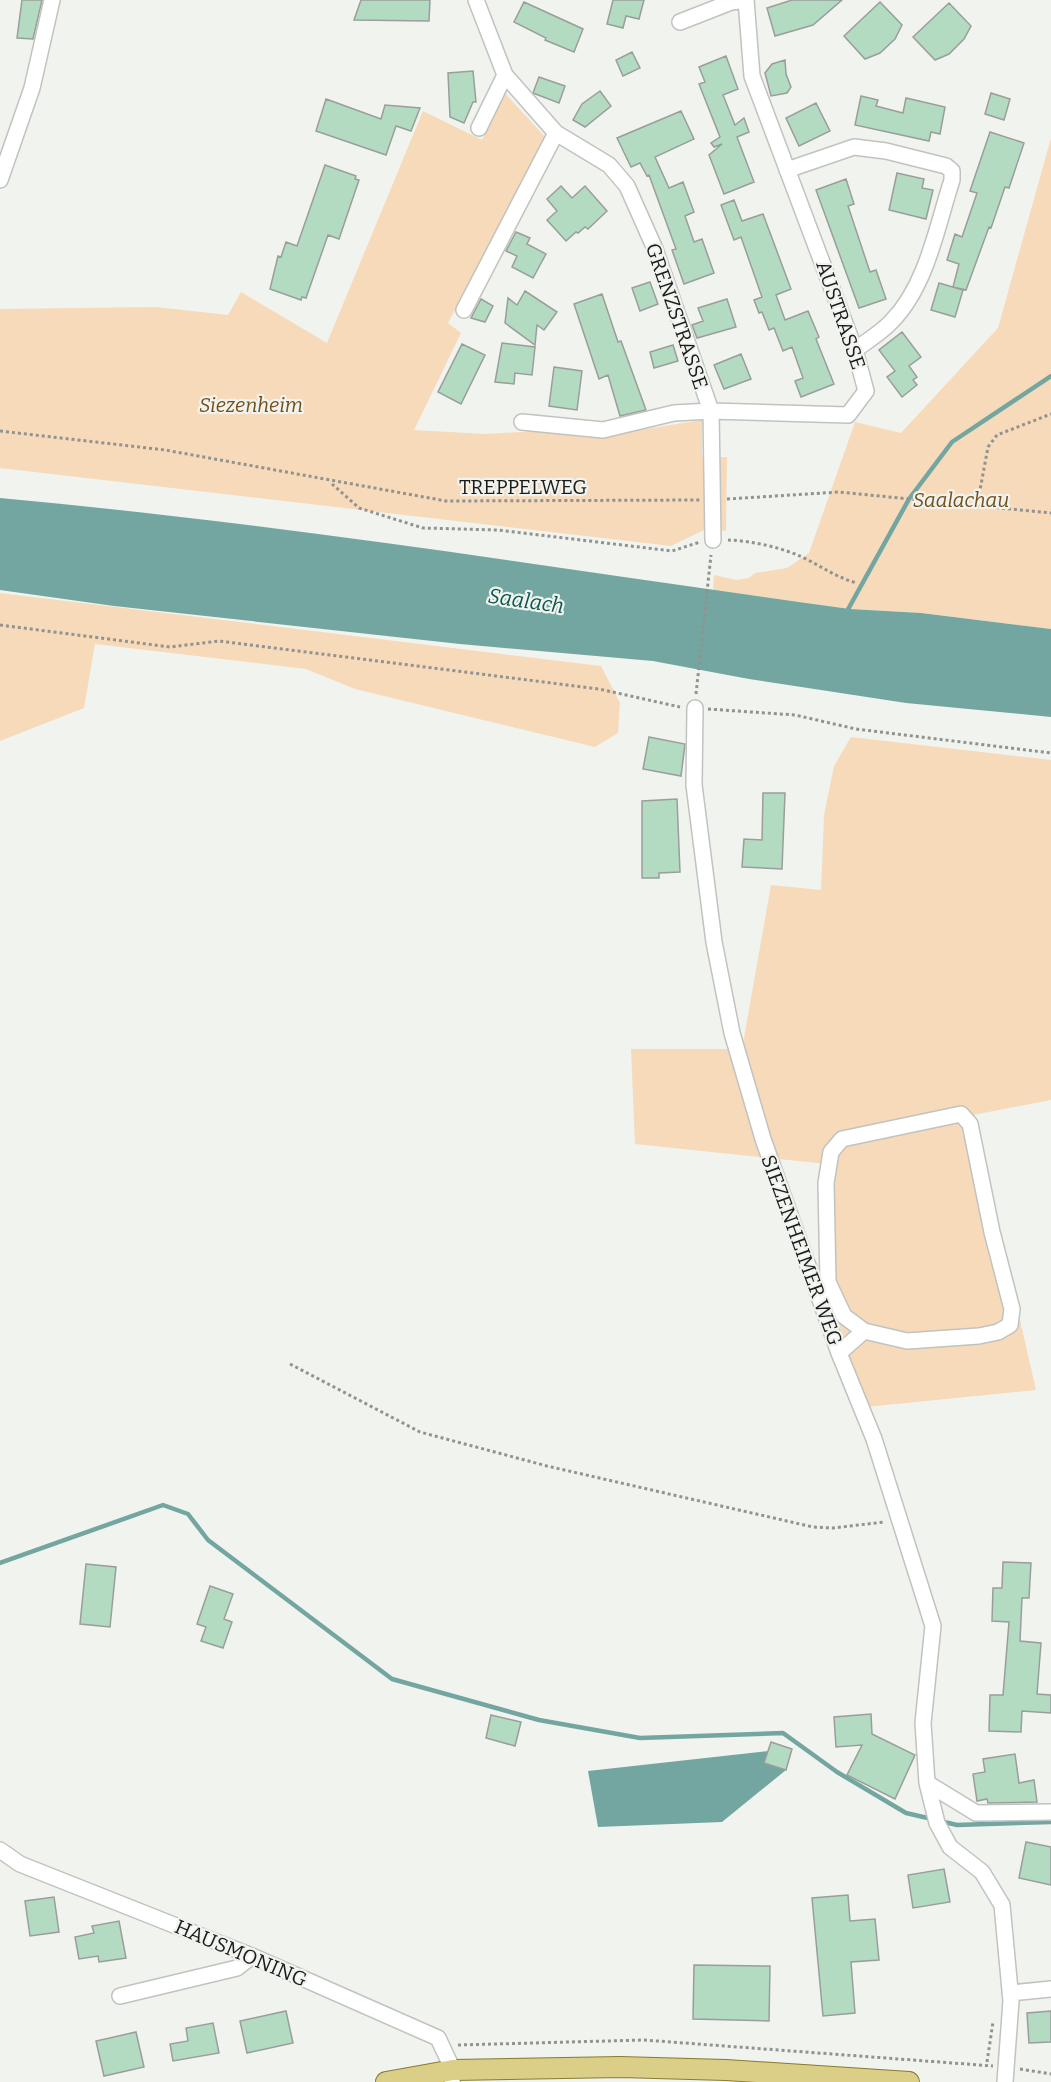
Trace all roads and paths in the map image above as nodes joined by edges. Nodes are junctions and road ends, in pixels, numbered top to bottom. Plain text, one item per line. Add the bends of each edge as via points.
1 (52, 0) edge
2 (476, 0) edge
3 (746, 0) edge
4 (680, 22) dead end
5 (505, 75) junction
6 (479, 128) dead end
7 (556, 133) junction
8 (787, 170) junction
9 (0, 180) edge
10 (464, 310) dead end
11 (855, 350) junction
12 (711, 411) junction
13 (1051, 414) edge
14 (522, 422) dead end
15 (0, 431) edge
16 (331, 482) junction
17 (711, 500) junction
18 (977, 506) junction
19 (1051, 513) edge
20 (712, 543) junction
21 (857, 583) dead end
22 (0, 625) edge
23 (695, 703) junction
24 (1051, 753) edge
25 (864, 1331) junction
26 (839, 1353) junction
27 (290, 1364) dead end
28 (899, 1520) junction
29 (927, 1783) junction
30 (1051, 1812) edge
31 (0, 1850) edge
32 (252, 1956) junction
33 (1051, 1989) edge
34 (1010, 1993) junction
35 (120, 1996) dead end
36 (444, 2046) junction
37 (914, 2060) junction
38 (911, 2074) edge
39 (1005, 2074) edge
40 (1051, 2074) edge
41 (452, 2076) edge
42 (883, 2081) edge
43 (386, 2082) edge

1 - 9 street via 32,88
2 - 5 street, GRENZSTRASSE
3 - 4 street, AUSTRASSE
3 - 8 street, AUSTRASSE via 752,76
5 - 6 street
5 - 7 street, GRENZSTRASSE
7 - 10 street
7 - 12 street, GRENZSTRASSE via 609,165 627,186 655,249
8 - 11 street, AUSTRASSE
8 - 11 street via 854,147 896,153 952,171 924,266 910,296 892,321
11 - 12 street, AUSTRASSE via 866,391 848,415
12 - 14 street, AUSTRASSE via 674,413 603,430
12 - 17 street, GRENZSTRASSE
13 - 18 path via 997,435 988,447
15 - 16 path, TREPPELWEG via 165,450
16 - 17 path, TREPPELWEG via 446,501
16 - 20 path via 359,508 423,528 498,530 672,551
17 - 18 path, TREPPELWEG via 839,492
17 - 20 street, GRENZSTRASSE
18 - 19 path, TREPPELWEG
20 - 21 path via 748,541 800,556 843,580
20 - 23 path
22 - 23 path via 170,647 219,641 599,689 675,707
23 - 24 path via 795,715 856,729
23 - 26 street, SIEZENHEIMER WEG via 694,785 714,942 732,1033 763,1139
25 - 25 street via 907,1341 934,1341 979,1336 1010,1325 1012,1308 970,1124 961,1114 842,1139 831,1152 826,1183 828,1282 844,1316
25 - 26 street
26 - 28 street, SIEZENHEIMER WEG via 874,1439
27 - 28 path via 420,1432 547,1466 813,1527
28 - 29 street, SIEZENHEIMER WEG via 933,1626 923,1723
29 - 30 street via 976,1813
29 - 34 street, SIEZENHEIMER WEG via 937,1823 950,1847 982,1872 1002,1905
31 - 32 street, HAUSMONING via 20,1864
32 - 35 street via 237,1968
32 - 36 street, HAUSMONING via 438,2038
33 - 34 street
34 - 39 street, SIEZENHEIMER WEG
36 - 37 path via 644,2040
36 - 41 street
37 - 38 path
37 - 39 path
38 - 42 main road
39 - 40 path
41 - 42 main road via 665,2068
41 - 43 main road

